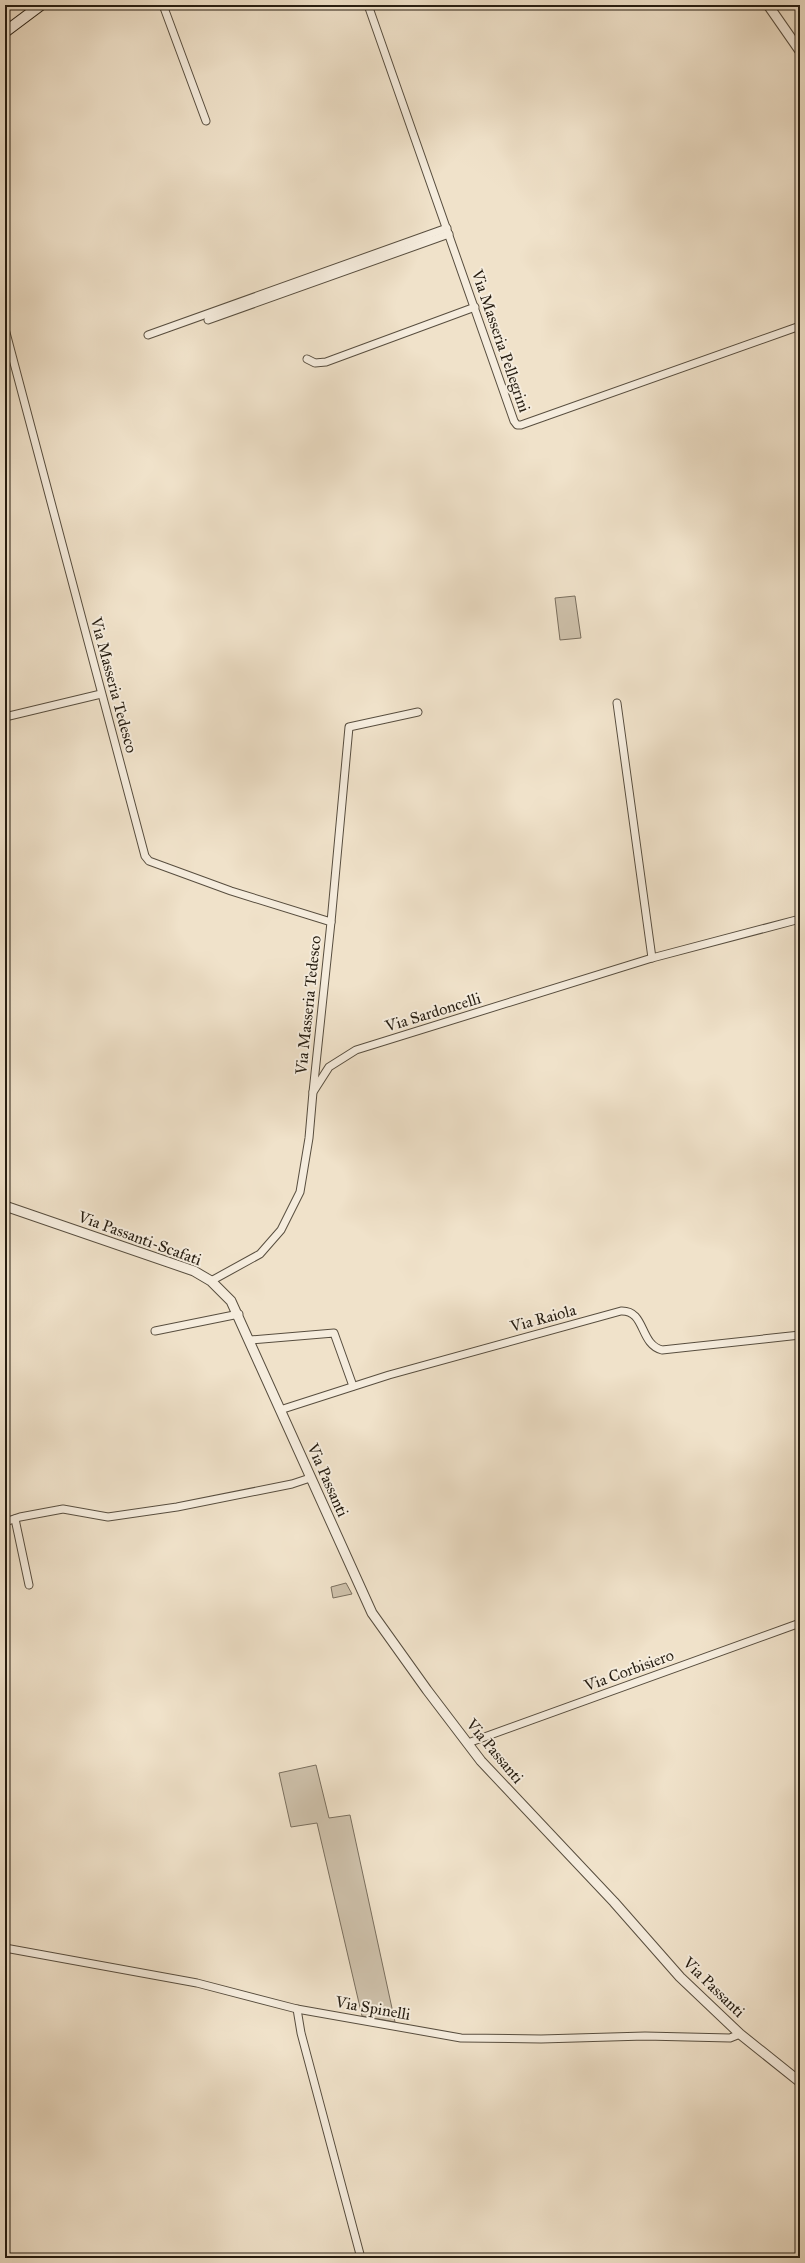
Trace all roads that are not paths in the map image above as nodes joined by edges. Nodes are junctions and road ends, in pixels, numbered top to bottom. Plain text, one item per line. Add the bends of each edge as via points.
1 (41, 5) edge
2 (163, 5) edge
3 (368, 5) edge
4 (768, 5) edge
5 (7, 27) edge
6 (800, 51) edge
7 (206, 122) dead end
8 (448, 231) junction
9 (475, 307) junction
10 (208, 320) dead end
11 (800, 326) edge
12 (5, 329) edge
13 (148, 335) dead end
14 (307, 359) dead end
15 (101, 694) junction
16 (617, 703) dead end
17 (418, 712) dead end
18 (5, 717) edge
19 (800, 919) edge
20 (331, 922) junction
21 (652, 958) junction
22 (313, 1092) junction
23 (5, 1206) edge
24 (211, 1281) junction
25 (239, 1314) junction
26 (155, 1330) dead end
27 (800, 1335) edge
28 (250, 1340) junction
29 (262, 1369) joint
30 (353, 1386) junction
31 (280, 1410) junction
32 (310, 1478) junction
33 (15, 1519) junction
34 (5, 1522) edge
35 (30, 1585) dead end
36 (800, 1623) edge
37 (468, 1743) junction
38 (5, 1948) edge
39 (296, 2009) junction
40 (740, 2034) junction
41 (800, 2082) edge
42 (361, 2258) edge

1 - 5 main road
2 - 7 street
3 - 8 street, Via Masseria Pellegrini
4 - 6 street
8 - 9 street, Via Masseria Pellegrini
8 - 10 street
8 - 13 street
9 - 11 street, Via Masseria Pellegrini via 514,421 519,425
9 - 14 street via 326,362 315,363
12 - 15 street, Via Masseria Tedesco
15 - 18 street
15 - 20 street, Via Masseria Tedesco via 143,851 149,861 231,891
16 - 21 street
17 - 20 street, Via Masseria Tedesco via 349,727
19 - 21 street, Via Sardoncelli
20 - 22 street, Via Masseria Tedesco
21 - 22 street, Via Sardoncelli via 356,1050 329,1067
22 - 24 street, Via Sardoncelli via 310,1138 300,1192 281,1230 260,1254
23 - 24 street, Via Passanti-Scafati via 174,1263
24 - 25 street, Via Passanti-Scafati via 232,1301
25 - 26 street
25 - 28 street, Via Passanti-Scafati
27 - 30 street, Via Raiola via 662,1350 649,1344 636,1315 621,1311
28 - 29 street, Via Passanti-Scafati
28 - 30 street via 334,1333
29 - 31 street, Via Passanti
30 - 31 street, Via Raiola
31 - 32 street, Via Passanti
32 - 33 street via 292,1484 177,1507 108,1518 63,1509
32 - 37 street, Via Passanti via 372,1613
33 - 34 street
33 - 35 street
36 - 37 street, Via Corbisiero
37 - 40 street, Via Passanti via 480,1761 614,1902 680,1977
38 - 39 street, Via Spinelli via 198,1983
39 - 40 street, Via Spinelli via 461,2038 730,2038
39 - 42 street
40 - 41 street, Via Passanti

